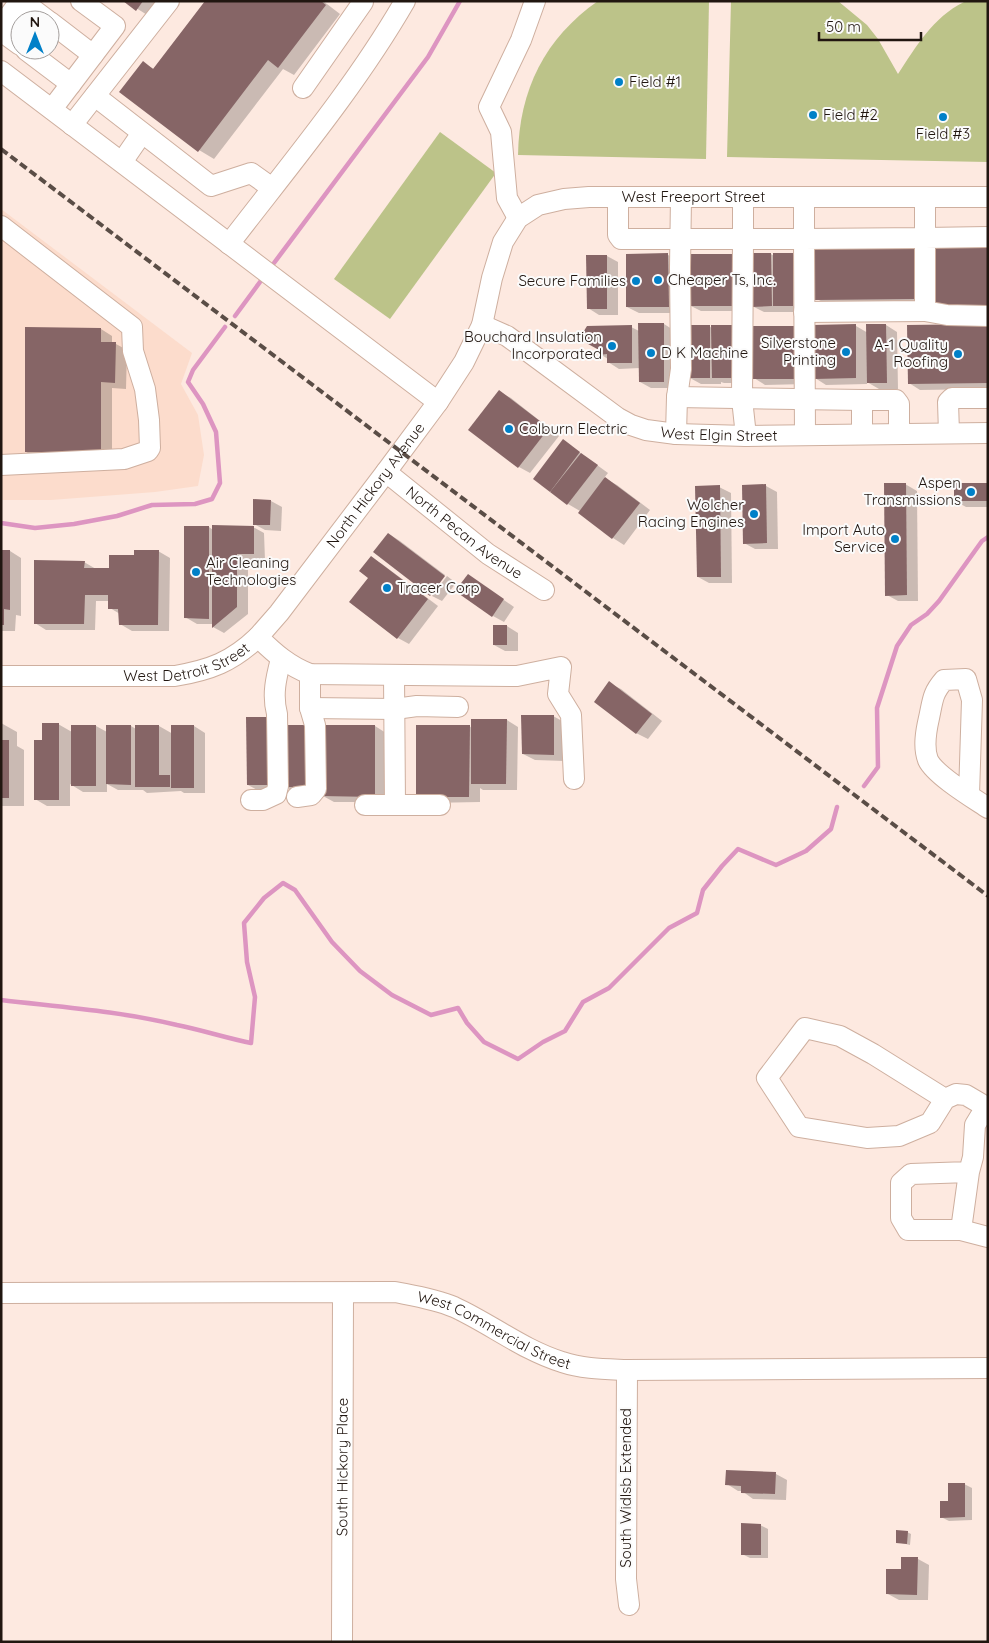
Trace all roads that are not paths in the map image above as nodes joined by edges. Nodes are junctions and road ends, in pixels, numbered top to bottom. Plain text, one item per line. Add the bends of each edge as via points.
1 (21, 1) edge
2 (81, 1) edge
3 (169, 1) edge
4 (362, 1) edge
5 (405, 1) edge
6 (536, 1) edge
7 (33, 10) edge
8 (1, 27) edge
9 (60, 30) edge
10 (93, 55) junction
11 (39, 60) edge
12 (1, 71) edge
13 (71, 84) junction
14 (303, 88) dead end
15 (95, 96) junction
16 (52, 109) junction
17 (72, 125) junction
18 (142, 133) junction
19 (122, 162) junction
20 (272, 188) junction
21 (618, 197) junction
22 (681, 197) junction
23 (804, 197) junction
24 (925, 197) junction
25 (988, 197) edge
26 (743, 198) junction
27 (518, 218) junction
28 (1, 226) edge
29 (988, 237) edge
30 (925, 238) junction
31 (804, 239) junction
32 (681, 240) junction
33 (742, 240) junction
34 (229, 244) junction
35 (925, 311) junction
36 (804, 312) junction
37 (988, 316) edge
38 (482, 325) junction
39 (677, 398) junction
40 (988, 398) edge
41 (742, 400) junction
42 (805, 400) junction
43 (862, 400) junction
44 (438, 402) junction
45 (988, 433) edge
46 (676, 434) junction
47 (862, 434) junction
48 (899, 434) junction
49 (949, 434) junction
50 (805, 435) junction
51 (746, 436) junction
52 (1, 466) edge
53 (386, 472) junction
54 (544, 590) dead end
55 (258, 638) junction
56 (281, 659) junction
57 (310, 674) junction
58 (394, 675) junction
59 (1, 676) edge
60 (458, 707) dead end
61 (310, 708) junction
62 (395, 709) junction
63 (574, 779) dead end
64 (968, 795) junction
65 (297, 797) dead end
66 (252, 800) dead end
67 (365, 805) dead end
68 (395, 805) junction
69 (440, 805) dead end
70 (988, 808) edge
71 (945, 1099) junction
72 (987, 1107) edge
73 (977, 1162) edge
74 (961, 1230) junction
75 (988, 1237) edge
76 (1, 1293) edge
77 (343, 1293) junction
78 (988, 1368) edge
79 (627, 1370) junction
80 (629, 1605) dead end
81 (342, 1642) edge

1 - 7 street
1 - 8 street
2 - 10 street via 114,26
3 - 15 street
4 - 14 street
5 - 20 street via 330,113
6 - 27 street via 489,107 501,132 507,198
9 - 10 street
10 - 13 street
11 - 13 street
12 - 16 street
13 - 16 street
15 - 17 street
15 - 18 street
16 - 17 street
17 - 19 street
18 - 19 street
18 - 20 street via 211,186 251,173
19 - 34 street
20 - 34 street
21 - 22 street, West Freeport Street
21 - 27 street, West Freeport Street via 564,199 538,206
21 - 32 street via 618,235 621,239
22 - 26 street, West Freeport Street
22 - 32 street
23 - 24 street, West Freeport Street
23 - 26 street, West Freeport Street
23 - 31 street
24 - 25 street, West Freeport Street
24 - 30 street
26 - 33 street
27 - 38 street, West Freeport Street via 503,242
28 - 52 street via 132,327 133,351 145,389 150,448 124,459
29 - 30 street
30 - 31 street
30 - 35 street
31 - 33 street
31 - 36 street
32 - 33 street
32 - 39 street via 681,369
33 - 41 street
34 - 44 street
35 - 36 street
35 - 37 street
36 - 42 street
38 - 44 street, North Hickory Avenue via 464,362
38 - 46 street, West Elgin Street via 507,336 618,418 661,434
39 - 41 street
39 - 46 street
40 - 49 street via 952,398 948,402
41 - 42 street
41 - 51 street
42 - 43 street
42 - 50 street
43 - 47 street
43 - 48 street via 896,400 899,404
44 - 53 street, North Hickory Avenue
45 - 49 street, West Elgin Street
46 - 51 street, West Elgin Street
47 - 48 street, West Elgin Street
47 - 50 street, West Elgin Street
48 - 49 street, West Elgin Street
50 - 51 street, West Elgin Street
53 - 54 street, North Pecan Avenue via 488,554
53 - 55 street, North Hickory Avenue
55 - 56 street, West Detroit Street
55 - 59 street, West Detroit Street via 224,663 184,674
56 - 57 street, West Detroit Street
56 - 66 street via 275,680 274,703 278,786 276,794 263,800
57 - 58 street, West Detroit Street
57 - 61 street
58 - 62 street
58 - 63 street, West Detroit Street via 517,676 561,667 558,694 571,714
60 - 62 street
61 - 62 street
61 - 65 street via 315,725 316,789 311,796
62 - 68 street
64 - 64 street via 948,782 929,760 925,734 935,691 944,680 966,679 972,700
64 - 70 street
67 - 68 street
68 - 69 street
71 - 71 street via 840,1036 804,1028 767,1078 799,1127 867,1138 899,1136 930,1123
71 - 72 street via 956,1094 966,1095
72 - 73 street via 975,1125
73 - 74 street
73 - 74 street via 911,1174 901,1184 901,1218 908,1230
74 - 75 street
76 - 77 street, West Commercial Street
77 - 79 street, West Commercial Street via 395,1292 425,1298 454,1307 532,1350 564,1363
77 - 81 street, South Hickory Place
78 - 79 street, West Commercial Street
79 - 80 street, South Widlsb Extended via 626,1578

